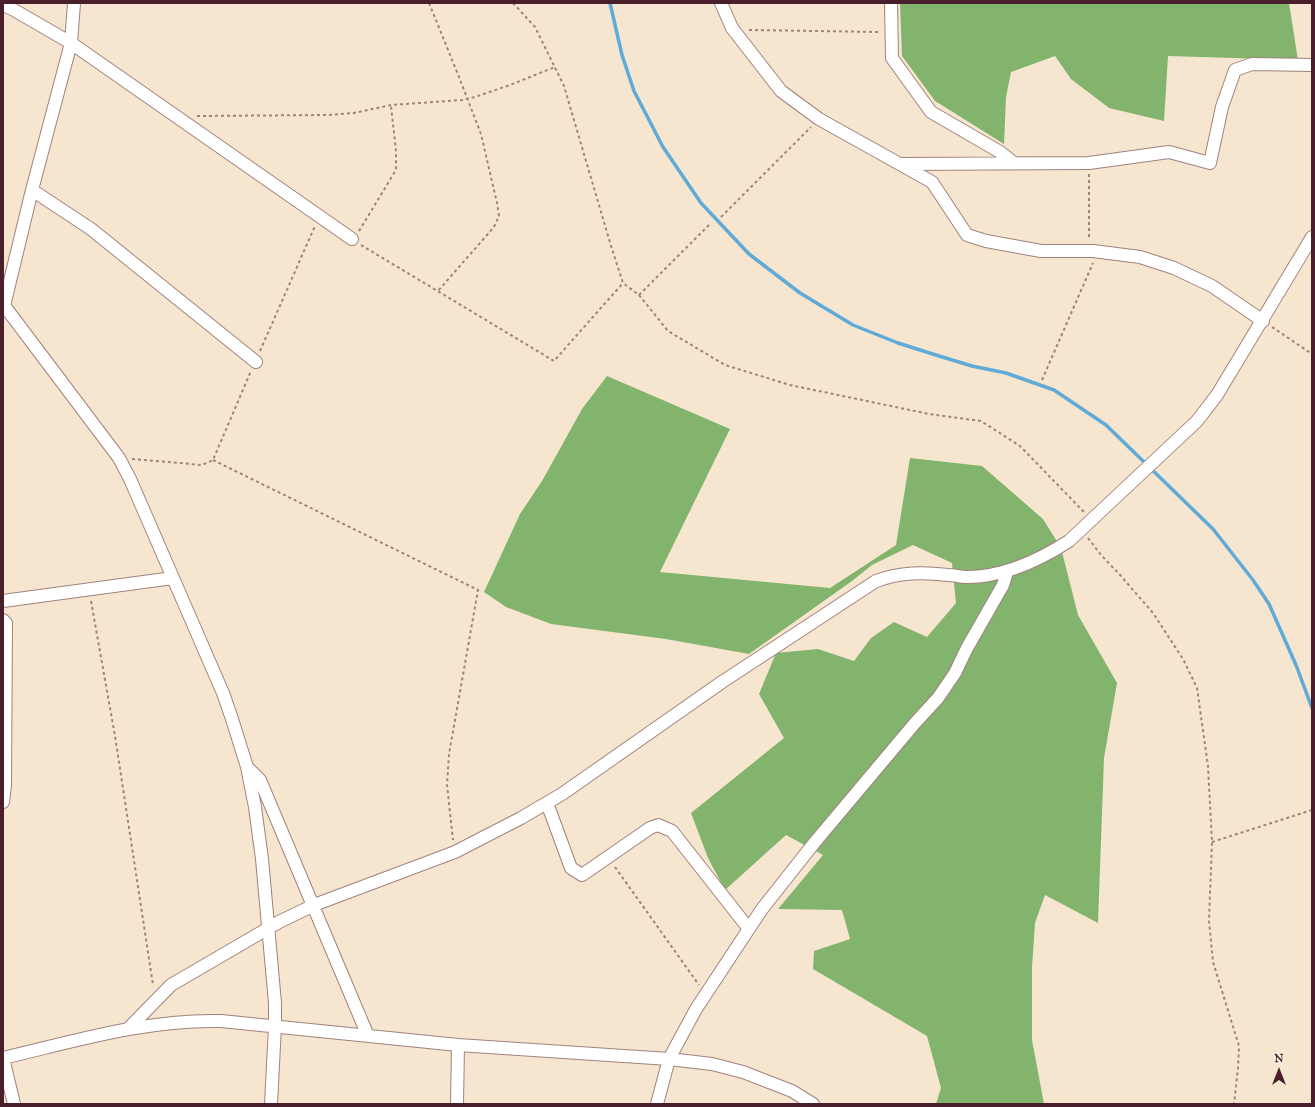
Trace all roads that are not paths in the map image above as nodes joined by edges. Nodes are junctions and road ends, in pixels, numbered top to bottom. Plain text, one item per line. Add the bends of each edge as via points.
1 (74, 3) edge
2 (721, 3) edge
3 (891, 3) edge
4 (3, 5) edge
5 (72, 43) junction
6 (1312, 65) edge
7 (1014, 163) junction
8 (899, 164) junction
9 (32, 190) junction
10 (1312, 237) edge
11 (352, 239) road end
12 (3, 305) edge
13 (3, 310) edge
14 (1263, 321) junction
15 (256, 362) road end
16 (1007, 572) junction
17 (173, 578) junction
18 (3, 601) edge
19 (3, 620) edge
20 (247, 767) junction
21 (3, 802) edge
22 (547, 803) junction
23 (314, 904) junction
24 (269, 928) junction
25 (749, 929) junction
26 (275, 1026) junction
27 (128, 1029) junction
28 (368, 1036) junction
29 (458, 1045) junction
30 (3, 1058) edge
31 (669, 1059) junction
32 (14, 1104) edge
33 (271, 1104) edge
34 (457, 1104) edge
35 (657, 1104) edge
36 (813, 1104) edge

1 - 5 street
2 - 8 street via 734,30 781,91 819,119
3 - 7 street via 892,58 931,112 1000,152
4 - 5 street
5 - 9 street
5 - 11 street
6 - 7 street via 1252,64 1235,70 1222,107 1210,163 1169,152 1089,163
7 - 8 street
8 - 14 street via 932,182 967,235 1041,251 1091,251 1140,257 1174,268 1212,286
9 - 12 street
9 - 15 street via 91,229
10 - 14 street
12 - 13 street
12 - 17 street via 119,458
14 - 16 street via 1217,395 1197,421 1069,541 1030,563
16 - 22 street via 966,577 917,573 891,576 876,581 728,678
16 - 25 street via 1003,585 955,673 938,698 815,842
17 - 18 street
17 - 20 street via 223,693
19 - 21 street via 6,623 6,705
20 - 23 street via 260,780
20 - 24 street via 255,807
22 - 23 street via 455,852
22 - 25 street via 571,868 582,875 658,824 672,831
23 - 24 street
23 - 28 street
24 - 26 street
24 - 27 street via 171,986
25 - 31 street via 696,1009
26 - 27 street via 195,1020
26 - 28 street
26 - 33 street
27 - 30 street
28 - 29 street
29 - 31 street
29 - 34 street
30 - 32 street
31 - 35 street
31 - 36 street via 712,1064 743,1072 792,1091

